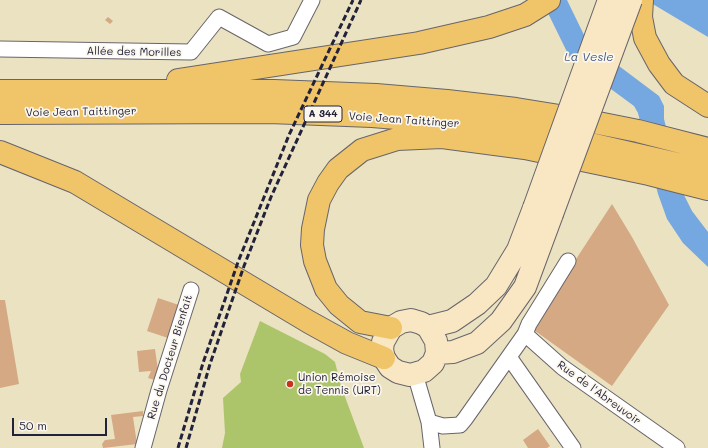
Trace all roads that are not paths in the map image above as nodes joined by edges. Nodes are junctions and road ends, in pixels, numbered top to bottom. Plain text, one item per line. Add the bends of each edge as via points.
1 (312, 0) edge
2 (549, 0) edge
3 (609, 0) edge
4 (631, 0) edge
5 (642, 0) edge
6 (0, 49) edge
7 (110, 90) junction
8 (0, 91) edge
9 (708, 106) edge
10 (0, 113) edge
11 (708, 149) edge
12 (0, 152) edge
13 (646, 165) junction
14 (708, 171) edge
15 (680, 173) junction
16 (708, 190) edge
17 (543, 211) junction
18 (568, 261) dead end
19 (191, 290) dead end
20 (428, 327) junction
21 (391, 328) junction
22 (525, 334) junction
23 (437, 353) junction
24 (509, 357) junction
25 (384, 358) junction
26 (416, 374) junction
27 (430, 422) junction
28 (143, 448) edge
29 (432, 448) edge
30 (573, 448) edge
31 (676, 448) edge

1 - 6 street, Allée des Morilles via 293,37 268,44 219,17 191,52
2 - 7 highway via 526,15 489,27 419,43
3 - 17 main road, bridge
4 - 17 main road, bridge
5 - 9 highway via 641,17 645,38 659,64 674,84
7 - 8 highway, Voie Jean Taittinger / A 344
7 - 11 highway, Voie Jean Taittinger / A 344 via 274,91 400,97 516,109 638,131
10 - 13 highway, Voie Jean Taittinger / A 344 via 268,112 447,122 516,130
12 - 25 highway via 75,182 309,322 347,343
13 - 15 highway
13 - 21 highway via 442,137 419,136 398,139 362,150 338,169 319,200 313,229 314,256 326,289 339,305 360,322
14 - 15 highway
15 - 16 highway
17 - 20 main road via 496,286 477,304 452,321
17 - 23 main road via 525,287 501,321 477,343 453,352
18 - 22 street
19 - 28 street, Rue du Docteur Bienfait
20 - 21 main road via 411,320
20 - 23 main road via 436,341
21 - 25 main road via 383,342
22 - 24 street
22 - 31 street, Rue de l'Abreuvoir via 562,367
23 - 26 main road via 433,362 424,371
24 - 27 street via 460,425 443,426
24 - 30 street
25 - 26 main road via 390,367 398,372
26 - 27 street
27 - 29 street

